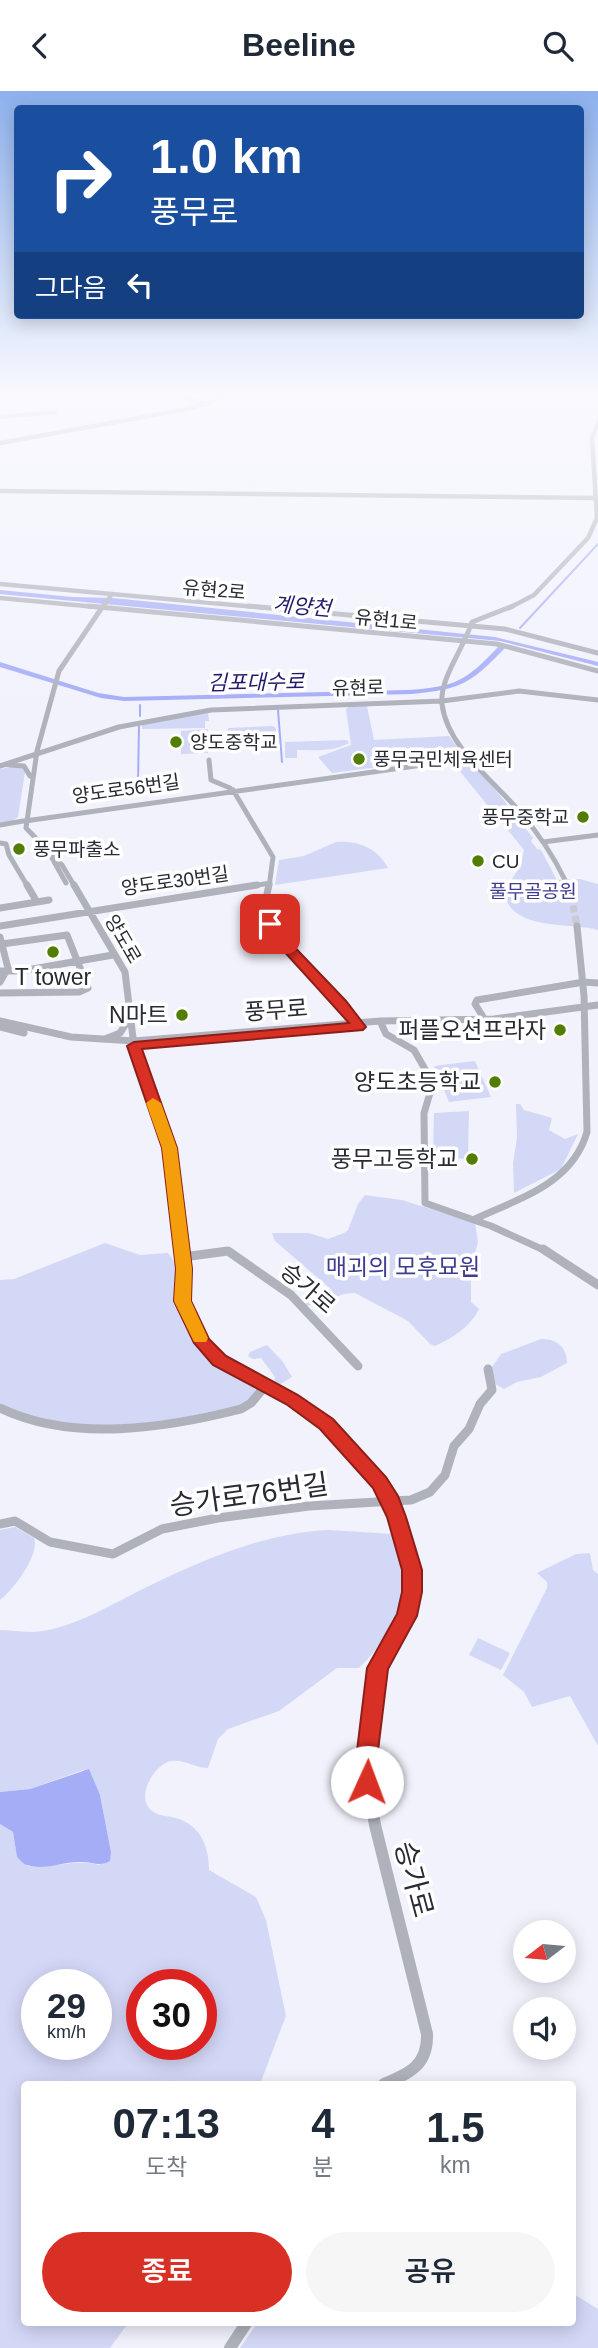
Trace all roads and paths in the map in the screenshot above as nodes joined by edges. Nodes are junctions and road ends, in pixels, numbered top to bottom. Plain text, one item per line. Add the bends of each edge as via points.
1 (598, 498) edge
2 (0, 584) edge
3 (110, 594) junction
4 (0, 598) edge
5 (100, 608) junction
6 (479, 619) junction
7 (453, 624) junction
8 (489, 627) junction
9 (469, 629) junction
10 (598, 654) edge
11 (598, 671) edge
12 (442, 697) junction
13 (598, 700) edge
14 (35, 753) junction
15 (474, 759) junction
16 (209, 760) dead end
17 (463, 760) tunnel mouth
18 (452, 761) tunnel mouth
19 (0, 765) edge
20 (30, 776) junction
21 (233, 790) junction
22 (23, 821) junction
23 (0, 825) edge
24 (598, 835) edge
25 (545, 842) junction
26 (0, 843) edge
27 (566, 880) tunnel mouth
28 (270, 883) junction
29 (49, 900) dead end
30 (37, 902) junction
31 (0, 908) edge
32 (87, 911) junction
33 (0, 926) edge
34 (575, 926) tunnel mouth
35 (1, 941) edge
36 (113, 955) junction
37 (79, 962) junction
38 (4, 971) edge
39 (0, 982) edge
40 (580, 982) junction
41 (598, 983) edge
42 (0, 993) edge
43 (598, 1007) edge
44 (583, 1009) junction
45 (485, 1020) junction
46 (0, 1021) edge
47 (127, 1022) junction
48 (381, 1023) junction
49 (358, 1025) junction
50 (0, 1027) edge
51 (100, 1040) junction
52 (132, 1043) junction
53 (475, 1219) junction
54 (183, 1257) junction
55 (598, 1285) edge
56 (358, 1366) dead end
57 (488, 1369) dead end
58 (266, 1385) junction
59 (0, 1408) edge
60 (392, 1503) junction
61 (0, 1524) edge
62 (391, 2081) edge
63 (244, 2326) edge
64 (230, 2348) edge

1 - 6 street via 597,518 582,545 534,595
2 - 3 street, 유현2로
3 - 5 street
3 - 7 street, 유현2로
4 - 5 street, 유현1로
5 - 11 street, 유현1로 via 497,644
5 - 14 street via 56,678
6 - 7 street
6 - 8 street
6 - 9 street
7 - 9 street
8 - 9 street
8 - 10 street via 524,632
9 - 12 street, bridge
12 - 13 street, 유현로 via 519,691
12 - 14 street, 유현로 via 197,712 112,729
12 - 15 street via 447,721
12 - 25 street via 467,747
14 - 19 street, 유현로
14 - 20 street
14 - 22 street via 34,785
15 - 17 street
15 - 25 street
16 - 21 street, 양도로56번길 via 211,780
18 - 21 street, 양도로56번길
19 - 20 street via 24,766
20 - 22 street
21 - 22 street, 양도로56번길
21 - 28 street via 271,853
22 - 23 street, 양도로56번길
22 - 32 street, 양도로 via 27,835 54,860
24 - 25 street
25 - 27 street
26 - 30 street via 6,844
28 - 32 street, 양도로30번길
28 - 49 street via 266,908 274,932
29 - 30 street
30 - 31 street
32 - 33 street, 양도로30번길
32 - 36 street, 양도로
32 - 52 street, 양도로 via 125,972
34 - 40 street
35 - 37 street via 65,935
35 - 38 street
36 - 37 street
36 - 47 street, 양도로 via 124,977
37 - 38 street
37 - 42 street via 88,985 85,992
38 - 39 street
40 - 41 street
40 - 44 street
40 - 45 street via 477,999 475,1004
43 - 44 street, 풍무로
44 - 45 street, 풍무로
44 - 48 street, 풍무로 via 504,1023
44 - 53 street via 587,1132 582,1152 562,1175
45 - 48 street, 풍무로
46 - 51 street, 풍무로
47 - 51 street via 117,1035
47 - 52 street, 양도로
48 - 49 street, 풍무로
48 - 53 street via 388,1037 414,1050 433,1083 424,1113 425,1203
49 - 52 street, 풍무로
50 - 52 street, 풍무로 via 75,1042
51 - 52 street, 풍무로
52 - 54 street, 승가로 via 170,1148
53 - 55 street via 550,1255
54 - 56 street, 승가로 via 228,1251 291,1295
54 - 58 street, 승가로 via 182,1301 202,1343 219,1360
57 - 60 street via 492,1390 454,1445 445,1475 424,1495
58 - 59 street via 242,1409 143,1426 42,1424
58 - 60 street, 승가로 via 326,1424 380,1482
60 - 61 street, 승가로76번길 via 309,1506 218,1518 162,1529 113,1554 51,1542 15,1521
60 - 62 street, 승가로 via 412,1570 412,1592 407,1616 378,1668 367,1782 429,2045 418,2069
63 - 64 street

